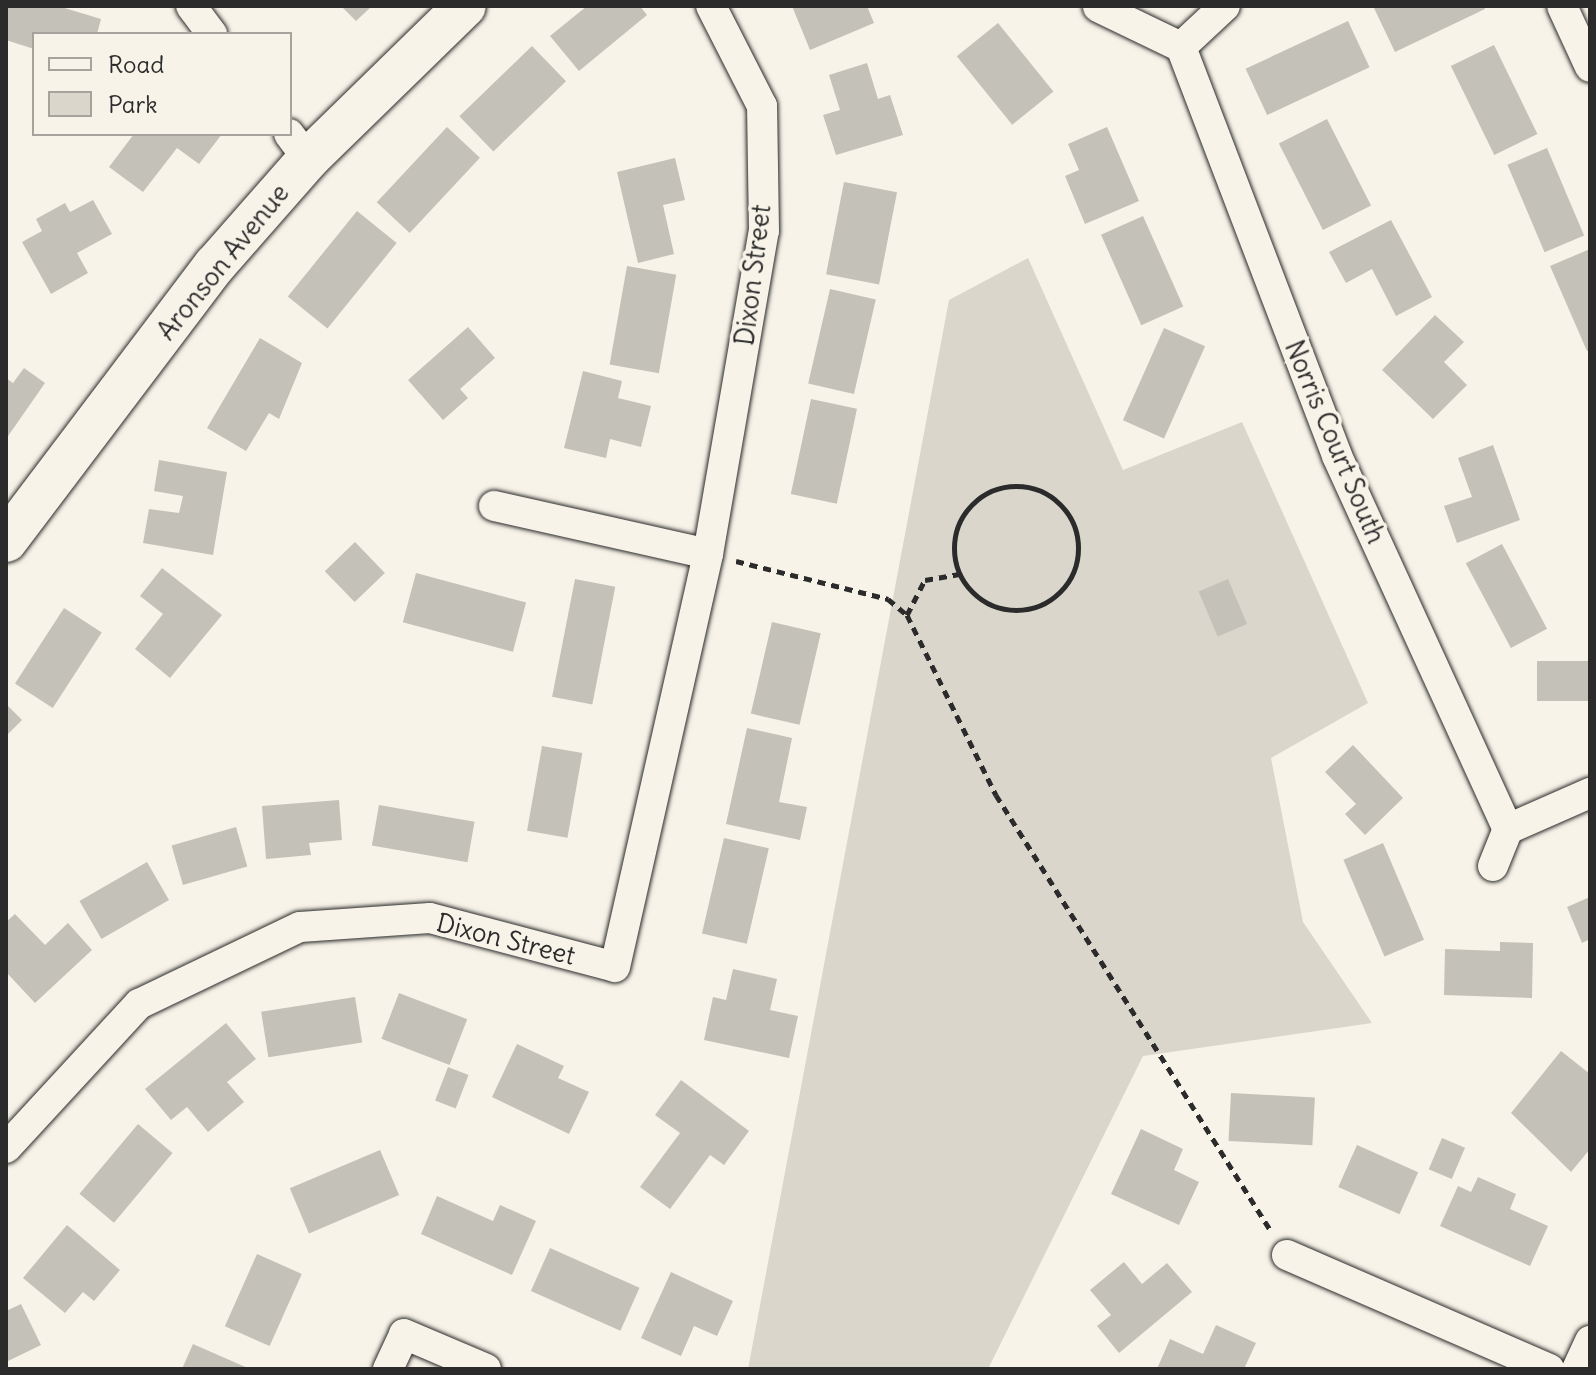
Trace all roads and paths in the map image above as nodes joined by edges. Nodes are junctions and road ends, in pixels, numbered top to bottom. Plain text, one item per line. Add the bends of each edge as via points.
1 (191, 6) edge
2 (465, 6) edge
3 (711, 6) edge
4 (1225, 6) edge
5 (1562, 6) edge
6 (1098, 7) edge
7 (210, 32) edge
8 (1181, 47) junction
9 (1590, 67) edge
10 (299, 147) edge
11 (494, 506) dead end
12 (6, 541) edge
13 (708, 554) junction
14 (959, 574) junction
15 (907, 615) junction
16 (1590, 793) edge
17 (1508, 829) junction
18 (1493, 866) dead end
19 (6, 1148) edge
20 (1287, 1255) joint
21 (1590, 1341) edge
22 (388, 1369) edge
23 (486, 1369) edge
24 (1549, 1369) edge
25 (1577, 1369) edge

1 - 7 street
2 - 10 street, Aronson Avenue
3 - 13 street, Dixon Street via 762,106 764,231
4 - 8 street
5 - 9 street
6 - 8 street
8 - 17 street, Norris Court South via 1337,456
10 - 12 street, Aronson Avenue
11 - 13 street
13 - 15 path via 888,599
13 - 19 street, Dixon Street via 615,967 430,918 300,927 139,1004
14 - 14 path via 999,608 1033,608 1056,596 1073,574 1079,543 1072,519 1053,497 1024,485 981,495 954,536
14 - 15 path via 925,580
15 - 20 path via 996,795
16 - 17 street
17 - 18 street
20 - 24 street
21 - 25 street
22 - 23 street via 404,1334

